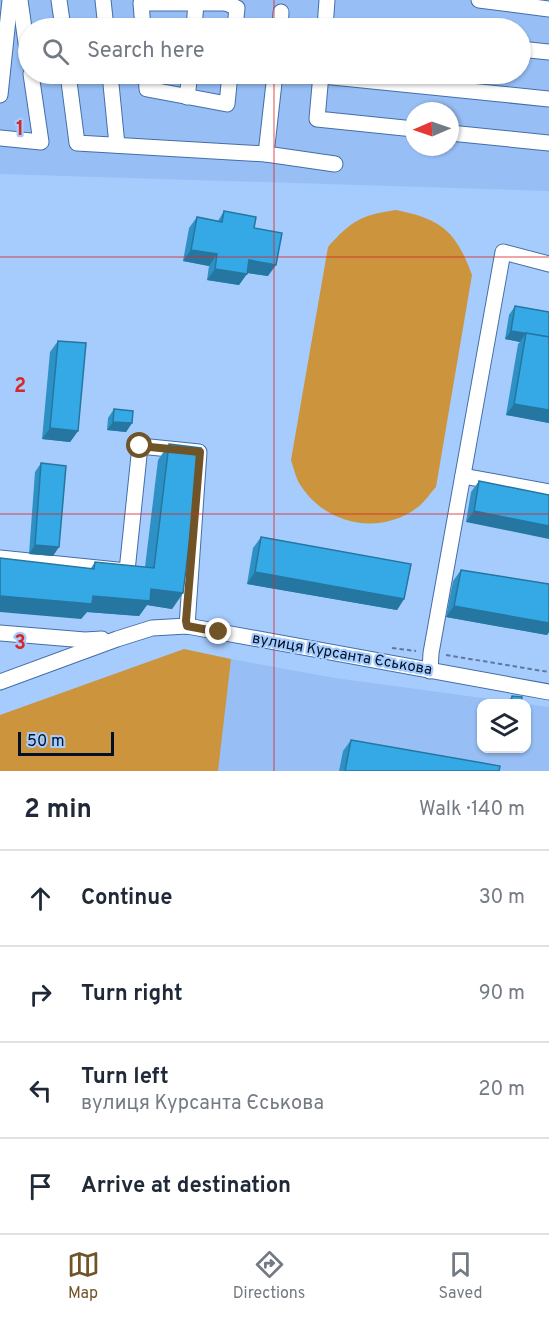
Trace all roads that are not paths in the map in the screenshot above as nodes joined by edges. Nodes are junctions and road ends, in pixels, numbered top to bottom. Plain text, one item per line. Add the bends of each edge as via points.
1 (10, 0) edge
2 (20, 0) edge
3 (59, 0) edge
4 (103, 0) edge
5 (327, 0) edge
6 (479, 0) edge
7 (226, 2) edge
8 (196, 3) junction
9 (549, 9) edge
10 (282, 12) dead end
11 (23, 18) edge
12 (62, 18) edge
13 (105, 18) edge
14 (142, 18) edge
15 (195, 18) edge
16 (236, 18) edge
17 (281, 18) edge
18 (326, 18) edge
19 (531, 50) edge
20 (549, 52) edge
21 (32, 84) edge
22 (70, 84) edge
23 (111, 84) edge
24 (147, 84) edge
25 (189, 84) edge
26 (229, 84) edge
27 (274, 84) edge
28 (320, 84) edge
29 (406, 84) edge
30 (0, 95) edge
31 (188, 97) junction
32 (549, 99) edge
33 (405, 128) edge
34 (459, 134) edge
35 (0, 138) edge
36 (549, 143) edge
37 (117, 145) junction
38 (266, 154) junction
39 (335, 164) dead end
40 (549, 264) edge
41 (463, 476) junction
42 (549, 492) edge
43 (0, 558) edge
44 (187, 626) junction
45 (0, 633) edge
46 (117, 639) junction
47 (430, 671) junction
48 (0, 682) edge
49 (549, 692) edge

1 - 30 street
2 - 11 street
3 - 12 street
4 - 13 street
5 - 18 street
6 - 9 street
7 - 8 street
7 - 16 street via 237,8
8 - 14 street via 141,3
8 - 15 street
10 - 17 street
19 - 20 street
21 - 35 street via 41,142
22 - 37 street via 78,143
23 - 37 street
24 - 31 street via 147,89
25 - 31 street
26 - 31 street via 227,104
27 - 38 street
28 - 33 street via 317,119
29 - 32 street
34 - 36 street
37 - 38 street
38 - 39 street
40 - 41 street via 503,252
41 - 42 street
41 - 47 street via 451,575
43 - 44 street via 128,571 140,446 200,452
44 - 46 street, вулиця Курсанта Єськова via 153,628
44 - 47 street, вулиця Курсанта Єськова
45 - 46 street
46 - 48 street, вулиця Курсанта Єськова
47 - 49 street, вулиця Курсанта Єськова

